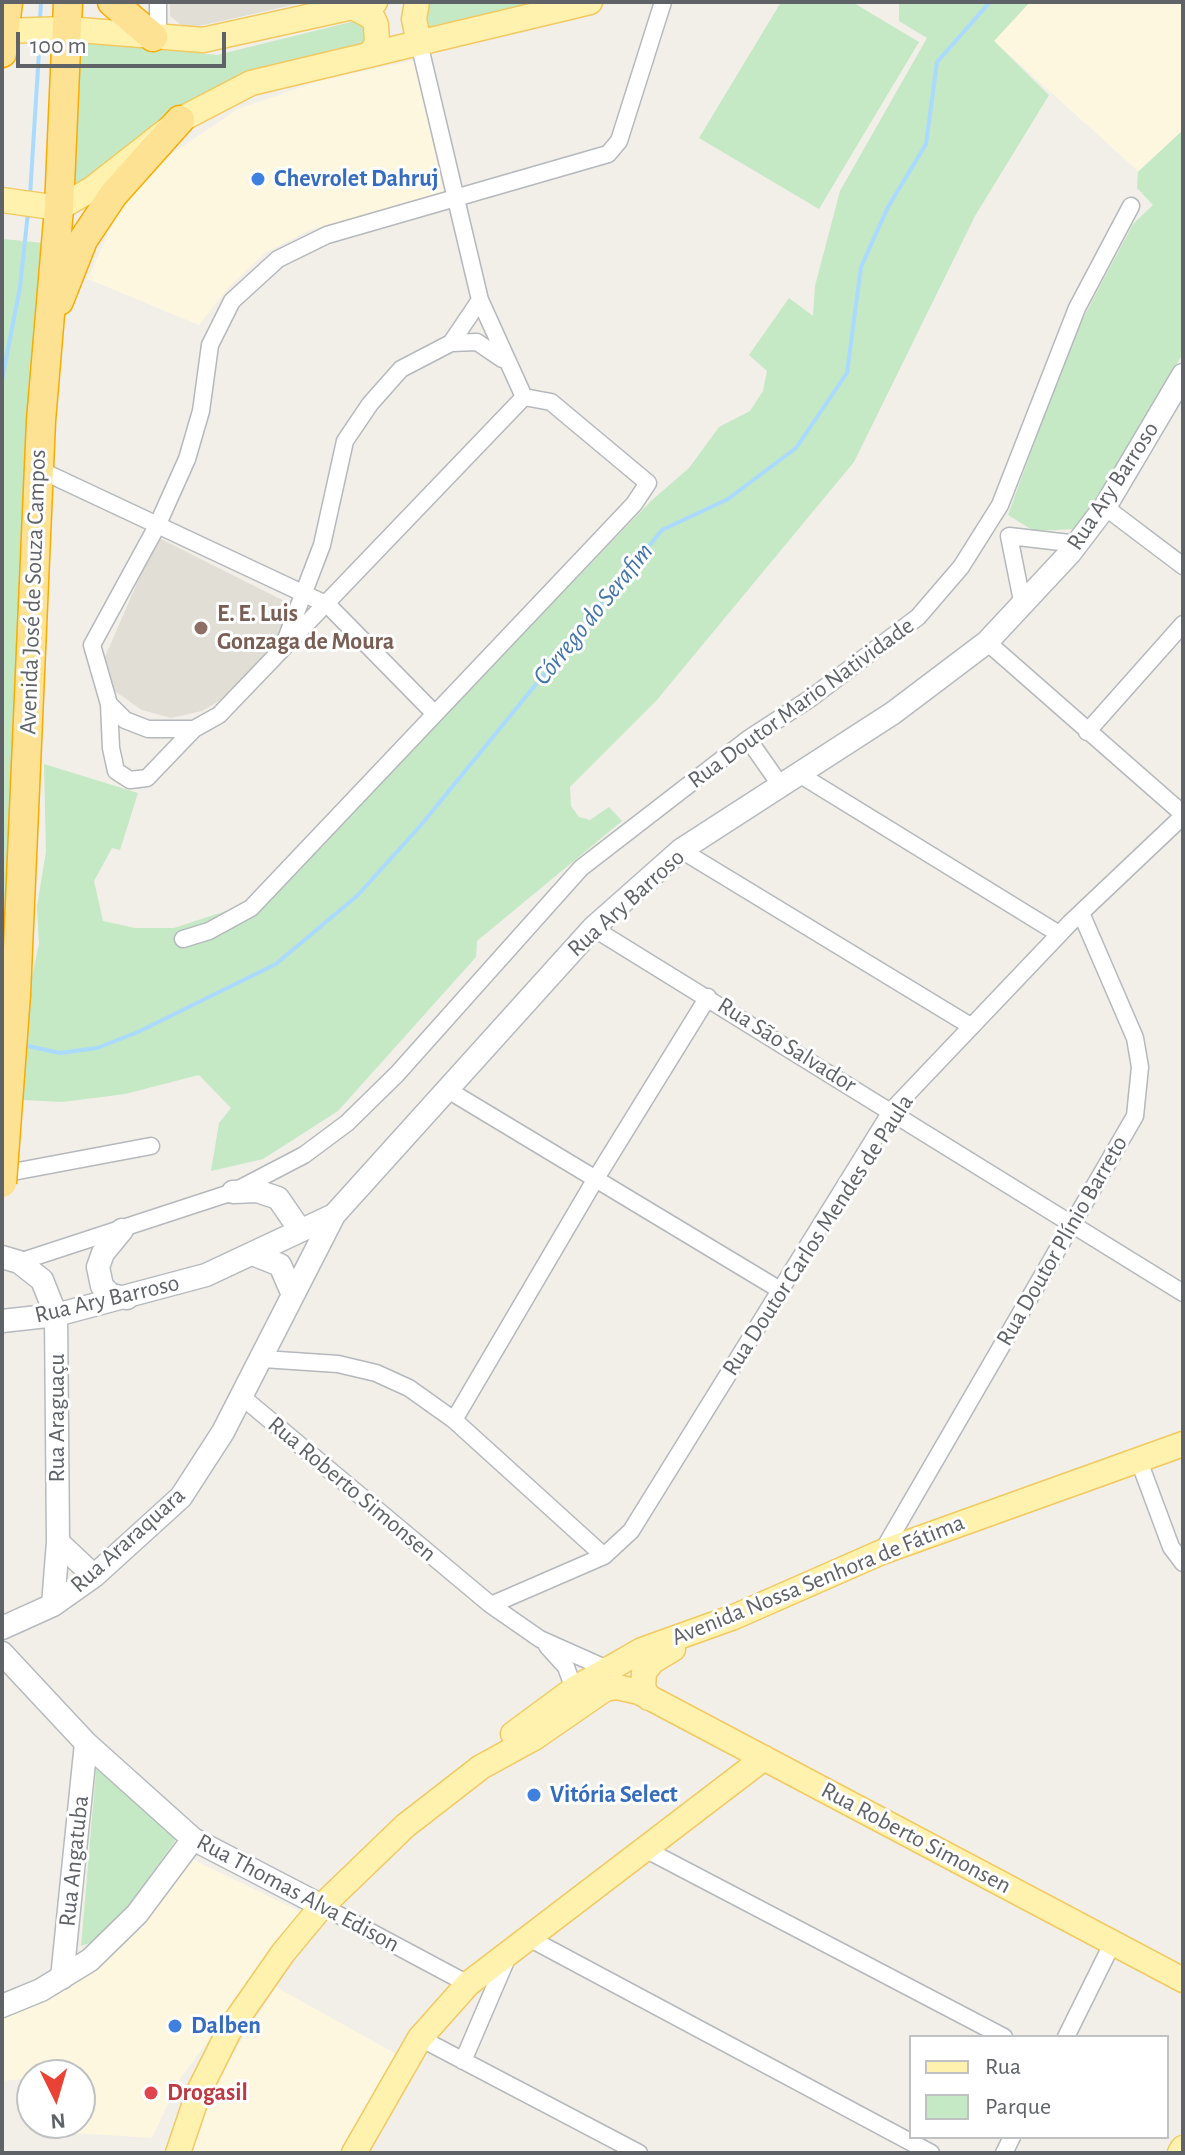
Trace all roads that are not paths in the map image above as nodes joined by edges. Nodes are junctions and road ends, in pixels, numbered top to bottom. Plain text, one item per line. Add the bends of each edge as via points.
1 (112, 2) edge
2 (158, 2) edge
3 (417, 2) edge
4 (590, 2) edge
5 (663, 2) edge
6 (364, 5) edge
7 (64, 20) edge
8 (7, 29) edge
9 (156, 37) junction
10 (419, 43) junction
11 (370, 55) junction
12 (180, 120) junction
13 (455, 198) junction
14 (8, 201) edge
15 (1131, 206) dead end
16 (52, 207) junction
17 (480, 300) junction
18 (50, 333) junction
19 (451, 343) junction
20 (507, 363) junction
21 (1183, 375) edge
22 (524, 397) junction
23 (38, 469) junction
24 (1105, 507) junction
25 (990, 518) junction
26 (157, 526) junction
27 (1009, 536) junction
28 (1078, 544) junction
29 (1183, 566) edge
30 (302, 592) junction
31 (328, 605) junction
32 (1023, 606) junction
33 (1183, 624) edge
34 (987, 642) junction
35 (281, 652) junction
36 (109, 704) junction
37 (434, 713) junction
38 (194, 729) junction
39 (1087, 732) junction
40 (748, 739) junction
41 (790, 780) junction
42 (1183, 815) edge
43 (681, 850) junction
44 (1081, 913) junction
45 (593, 928) junction
46 (1059, 934) junction
47 (183, 939) dead end
48 (708, 997) junction
49 (969, 1025) junction
50 (448, 1090) junction
51 (892, 1110) junction
52 (151, 1146) dead end
53 (2, 1174) edge
54 (595, 1180) junction
55 (2, 1183) edge
56 (233, 1192) junction
57 (334, 1215) junction
58 (1071, 1224) junction
59 (122, 1230) junction
60 (300, 1230) junction
61 (255, 1255) junction
62 (10, 1259) edge
63 (780, 1290) junction
64 (1183, 1293) edge
65 (293, 1295) junction
66 (127, 1298) junction
67 (56, 1315) junction
68 (2, 1321) edge
69 (263, 1359) junction
70 (241, 1396) junction
71 (454, 1420) junction
72 (1183, 1444) edge
73 (1139, 1461) junction
74 (58, 1542) junction
75 (882, 1552) junction
76 (604, 1556) junction
77 (1183, 1563) edge
78 (94, 1576) junction
79 (53, 1605) junction
80 (491, 1605) junction
81 (712, 1626) junction
82 (2, 1628) edge
83 (540, 1639) junction
84 (2, 1653) edge
85 (605, 1668) junction
86 (574, 1689) junction
87 (649, 1698) junction
88 (86, 1743) junction
89 (764, 1758) junction
90 (481, 1767) junction
91 (193, 1839) junction
92 (643, 1848) junction
93 (322, 1906) junction
94 (1113, 1942) junction
95 (519, 1943) junction
96 (62, 1978) junction
97 (1183, 1980) edge
98 (468, 1984) junction
99 (2, 2006) edge
100 (1000, 2035) edge
101 (1067, 2035) edge
102 (420, 2038) junction
103 (463, 2061) junction
104 (178, 2153) edge
105 (354, 2153) edge
106 (639, 2153) edge
107 (931, 2153) edge

1 - 9 highway
2 - 9 street
3 - 10 main road
4 - 10 main road
5 - 13 street via 615,150
6 - 9 main road via 215,39
6 - 11 main road via 376,25 377,43
7 - 8 main road
7 - 9 main road
7 - 16 highway, Avenida José de Souza Campos
10 - 11 main road
10 - 13 street
11 - 12 main road via 251,83
12 - 16 main road via 92,189
12 - 18 highway via 113,195 83,240
13 - 17 street
13 - 26 street via 298,247 257,274 232,301 210,345 195,438
14 - 16 main road
15 - 25 street, Rua Doutor Mario Natividade via 1077,308 1000,505
16 - 18 highway, Avenida José de Souza Campos
17 - 19 street
17 - 20 street
18 - 23 highway, Avenida José de Souza Campos
19 - 20 street via 477,342
19 - 30 street via 401,369 345,441 322,545
20 - 22 street
21 - 24 main road, Rua Ary Barroso
22 - 31 street
22 - 37 street via 551,402 648,483 634,504
23 - 26 street
23 - 55 highway, Avenida José de Souza Campos, bridge via 16,994
24 - 28 main road, Rua Ary Barroso
24 - 29 street
25 - 27 street
25 - 40 street, Rua Doutor Mario Natividade via 961,567 918,617
26 - 30 street
26 - 36 street via 92,645
27 - 28 street
27 - 32 street
28 - 32 main road, Rua Ary Barroso
30 - 31 street
30 - 35 street
31 - 35 street
31 - 37 street
32 - 34 main road, Rua Ary Barroso
33 - 39 street
34 - 39 street
34 - 41 main road, Rua Ary Barroso via 893,713
35 - 38 street via 219,715
36 - 38 street via 125,720 148,729
36 - 38 street via 116,771 130,780 147,778
37 - 47 street via 251,908
39 - 42 street
40 - 41 street
40 - 56 street, Rua Doutor Mario Natividade via 581,868 347,1123 304,1155
41 - 43 main road, Rua Ary Barroso
41 - 46 street
42 - 44 street, Rua Doutor Carlos Mendes de Paula
43 - 45 main road, Rua Ary Barroso
43 - 49 street
44 - 46 street, Rua Doutor Carlos Mendes de Paula
44 - 58 street, Rua Doutor Plínio Barreto via 1135,1038 1140,1091 1135,1116
45 - 48 street, Rua São Salvador
45 - 50 main road, Rua Ary Barroso
46 - 49 street, Rua Doutor Carlos Mendes de Paula
48 - 51 street, Rua São Salvador
48 - 54 street
49 - 51 street, Rua Doutor Carlos Mendes de Paula
50 - 54 street
50 - 57 main road, Rua Ary Barroso
51 - 58 street, Rua São Salvador
51 - 63 street, Rua Doutor Carlos Mendes de Paula
52 - 53 street
54 - 63 street
54 - 71 street
56 - 59 street, Rua Doutor Mario Natividade
56 - 60 main road via 257,1191 278,1198
57 - 60 main road, Rua Ary Barroso
57 - 65 main road, Rua Araraquara
58 - 64 street, Rua São Salvador
58 - 75 street, Rua Doutor Plínio Barreto
59 - 62 street, Rua Doutor Mario Natividade
59 - 66 main road via 98,1267 102,1286 111,1295
60 - 61 main road, Rua Ary Barroso
61 - 65 main road via 280,1265
61 - 66 main road, Rua Ary Barroso
62 - 67 main road, Rua Araguaçu via 42,1280
63 - 76 street, Rua Doutor Carlos Mendes de Paula via 650,1503 631,1531
65 - 69 main road, Rua Araraquara
66 - 67 main road, Rua Ary Barroso
67 - 68 main road, Rua Ary Barroso
67 - 74 main road, Rua Araguaçu
69 - 70 main road, Rua Araraquara
69 - 71 street via 338,1364 376,1373 409,1388
70 - 78 main road, Rua Araraquara via 206,1463 181,1497
70 - 80 street, Rua Roberto Simonsen
71 - 76 street
72 - 73 main road, Avenida Nossa Senhora de Fátima
73 - 75 main road, Avenida Nossa Senhora de Fátima
73 - 77 street via 1171,1547
74 - 78 main road
74 - 79 main road, Rua Araguaçu
75 - 81 main road, Avenida Nossa Senhora de Fátima
76 - 80 street, Rua Doutor Carlos Mendes de Paula
78 - 79 main road, Rua Araraquara
79 - 82 main road, Rua Araraquara
80 - 83 street, Rua Roberto Simonsen
81 - 85 main road, Avenida Nossa Senhora de Fátima
81 - 87 main road via 647,1666 641,1680
83 - 85 street, Rua Roberto Simonsen
83 - 86 street, Rua Roberto Simonsen via 566,1667
84 - 88 main road, Rua Thomas Alva Edison
85 - 86 main road, Avenida Nossa Senhora de Fátima
85 - 87 main road
86 - 90 main road, Avenida Nossa Senhora de Fátima
87 - 89 main road, Rua Roberto Simonsen
87 - 90 main road, Avenida Nossa Senhora de Fátima via 617,1687 600,1690 534,1738
88 - 91 main road, Rua Thomas Alva Edison
88 - 96 main road, Rua Angatuba
89 - 92 main road
89 - 94 main road, Rua Roberto Simonsen
90 - 93 main road, Avenida Nossa Senhora de Fátima via 405,1826
91 - 93 main road, Rua Thomas Alva Edison
91 - 96 main road via 120,1934
92 - 95 main road
92 - 100 street
93 - 98 street, Rua Thomas Alva Edison
93 - 104 main road, Avenida Nossa Senhora de Fátima via 230,2029 199,2091
94 - 97 main road, Rua Roberto Simonsen
94 - 101 street
95 - 98 main road
95 - 103 street
95 - 107 street
96 - 99 main road
98 - 102 main road
102 - 103 street
102 - 105 main road
103 - 106 street

